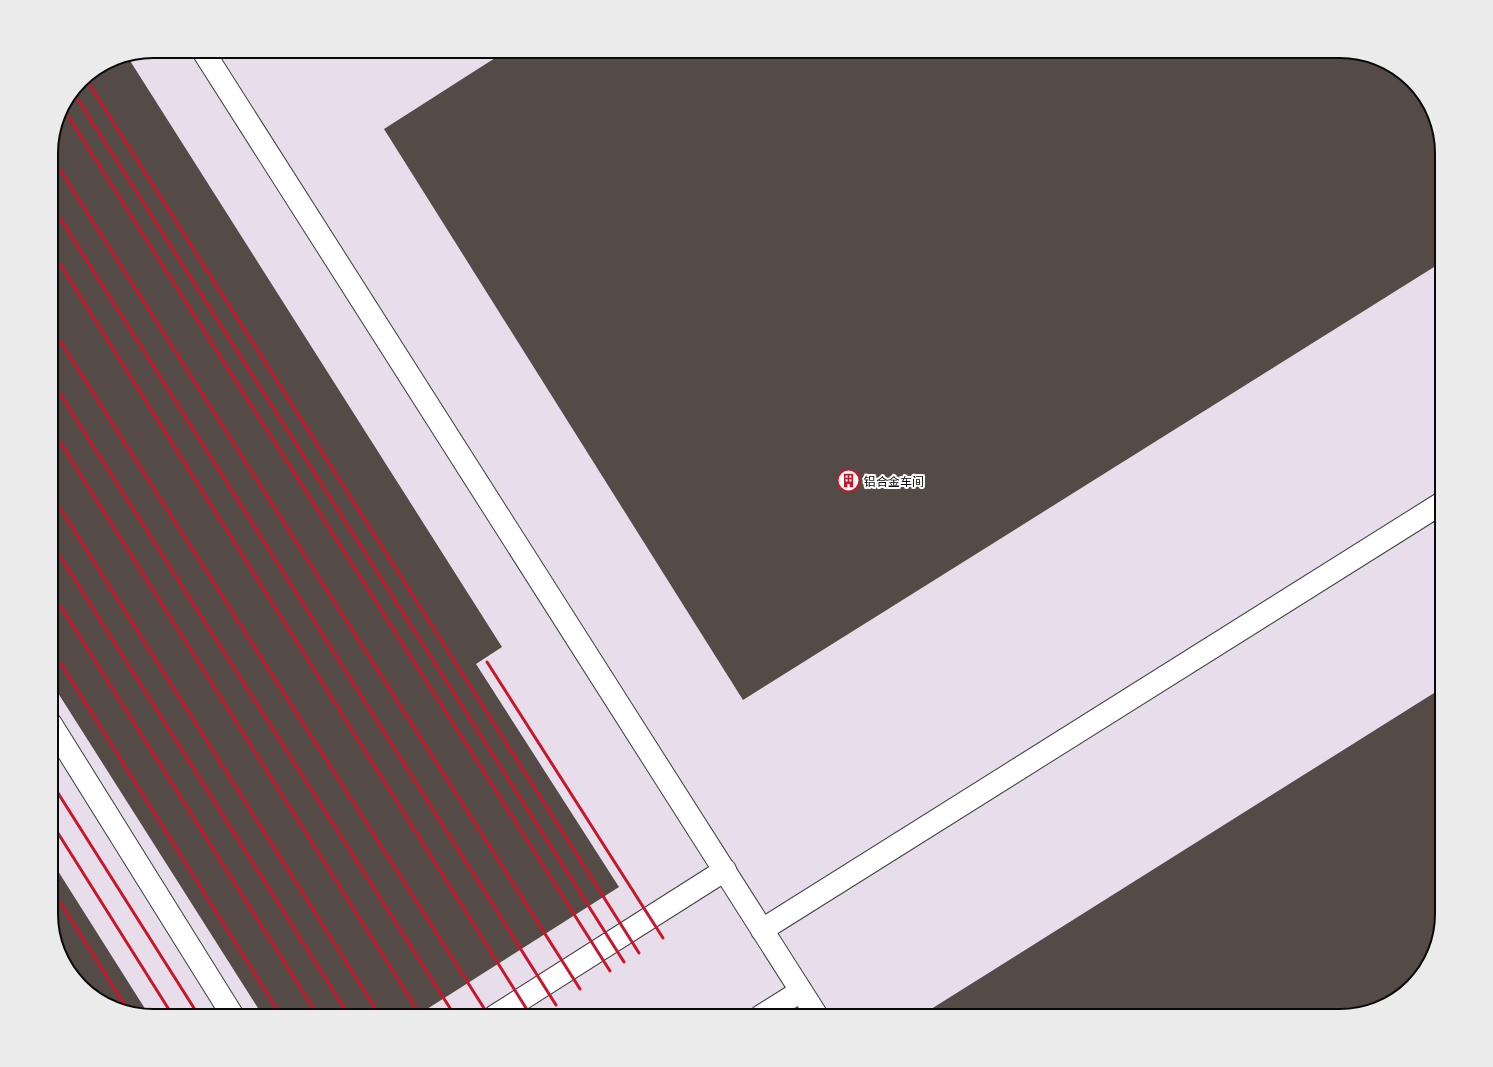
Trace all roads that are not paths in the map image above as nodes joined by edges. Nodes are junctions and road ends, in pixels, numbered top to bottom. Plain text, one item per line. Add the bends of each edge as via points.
1 (207, 58) edge
2 (1435, 507) edge
3 (58, 735) edge
4 (725, 870) junction
5 (762, 930) junction
6 (801, 991) junction
7 (229, 1009) edge
8 (506, 1009) edge
9 (771, 1009) edge
10 (813, 1009) edge

1 - 4 street
2 - 5 street
3 - 7 street
4 - 5 street
4 - 8 street
5 - 6 street
6 - 9 street
6 - 10 street

